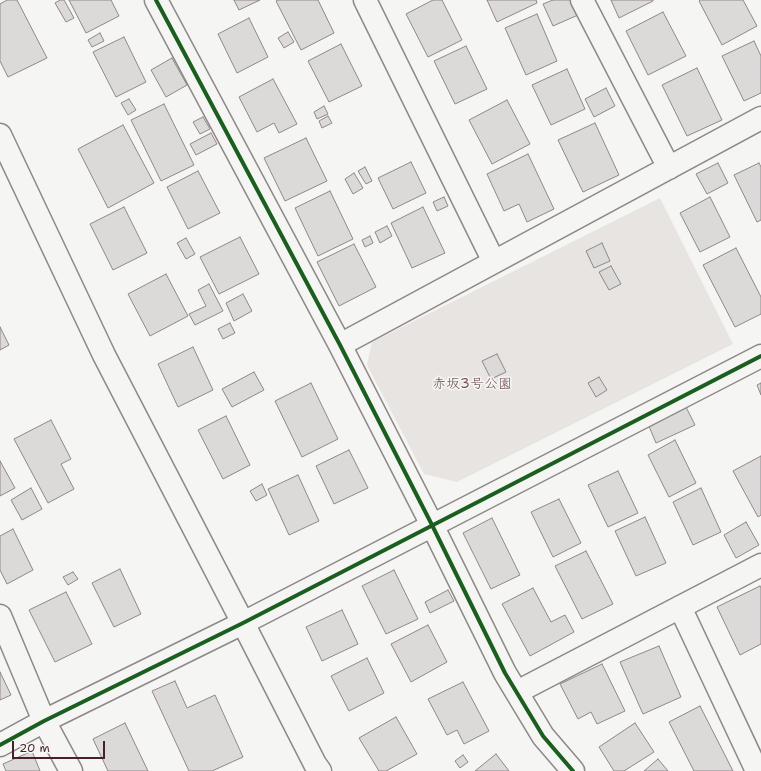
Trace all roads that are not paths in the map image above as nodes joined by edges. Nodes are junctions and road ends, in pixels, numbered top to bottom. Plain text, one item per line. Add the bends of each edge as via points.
1 (156, 0) edge
2 (365, 0) edge
3 (582, 0) edge
4 (761, 118) edge
5 (0, 135) edge
6 (668, 168) junction
7 (494, 262) junction
8 (340, 345) junction
9 (761, 356) edge
10 (432, 525) junction
11 (761, 565) edge
12 (680, 607) junction
13 (0, 616) edge
14 (243, 623) junction
15 (517, 692) junction
16 (44, 721) junction
17 (0, 745) edge
18 (71, 771) edge
19 (320, 771) edge
20 (573, 771) edge
21 (757, 771) edge

1 - 8 street
2 - 7 street
3 - 6 street
4 - 6 street
5 - 14 street via 104,355
6 - 7 street
7 - 8 street
8 - 10 street
9 - 10 street
10 - 14 street
10 - 15 street via 505,673
11 - 12 street
12 - 15 street
12 - 21 street
13 - 16 street
14 - 16 street
14 - 19 street
15 - 20 street via 543,736
16 - 17 street
16 - 18 street

